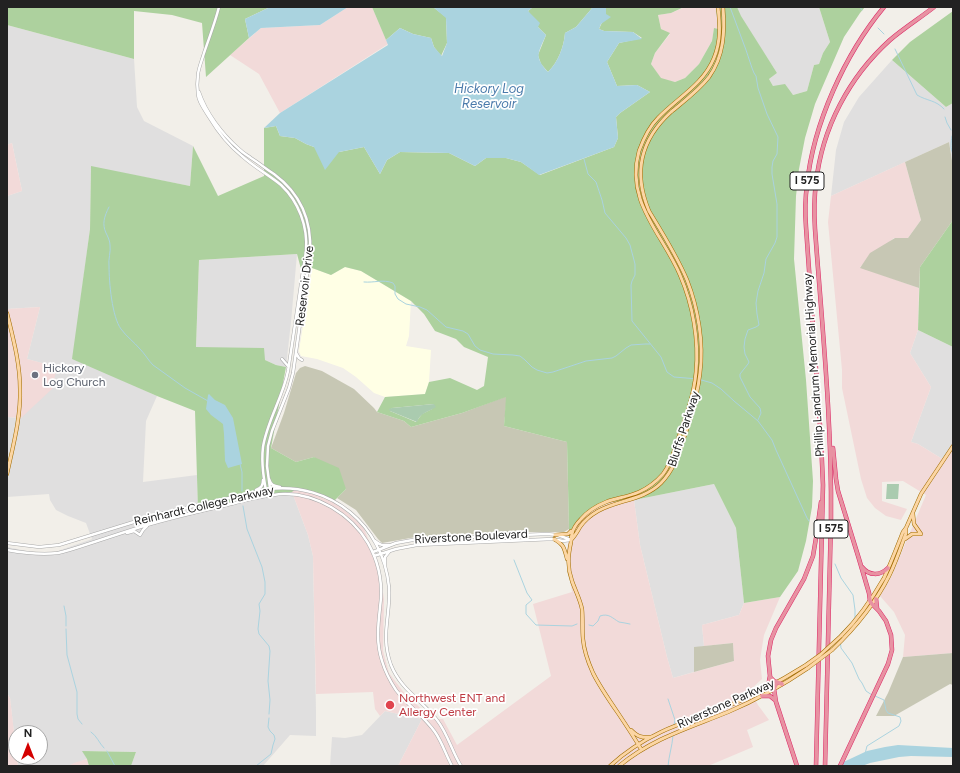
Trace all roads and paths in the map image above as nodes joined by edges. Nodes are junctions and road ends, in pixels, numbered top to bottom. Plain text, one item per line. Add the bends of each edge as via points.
1 (219, 7) edge
2 (718, 7) edge
3 (723, 7) edge
4 (884, 7) edge
5 (934, 7) edge
6 (724, 12) junction
7 (719, 13) junction
8 (198, 90) junction
9 (663, 234) junction
10 (658, 236) junction
11 (7, 313) edge
12 (296, 352) junction
13 (282, 359) dead end
14 (302, 360) dead end
15 (289, 367) junction
16 (829, 413) junction
17 (680, 434) junction
18 (684, 435) junction
19 (953, 446) edge
20 (10, 458) junction
21 (7, 467) edge
22 (7, 474) edge
23 (267, 475) junction
24 (264, 476) junction
25 (823, 485) junction
26 (290, 488) junction
27 (268, 489) junction
28 (250, 493) junction
29 (269, 496) junction
30 (619, 498) junction
31 (620, 503) junction
32 (912, 513) junction
33 (148, 524) junction
34 (906, 528) junction
35 (574, 529) junction
36 (114, 535) junction
37 (555, 535) junction
38 (374, 539) junction
39 (554, 539) junction
40 (571, 540) junction
41 (904, 540) junction
42 (7, 543) edge
43 (393, 544) junction
44 (7, 550) edge
45 (379, 550) junction
46 (391, 550) junction
47 (372, 552) junction
48 (381, 554) junction
49 (374, 556) junction
50 (568, 562) junction
51 (385, 566) junction
52 (861, 566) junction
53 (888, 568) junction
54 (876, 599) junction
55 (871, 603) junction
56 (879, 611) junction
57 (807, 666) junction
58 (770, 676) junction
59 (777, 682) junction
60 (782, 684) junction
61 (764, 689) junction
62 (774, 689) junction
63 (762, 696) junction
64 (776, 702) junction
65 (627, 726) junction
66 (653, 737) junction
67 (638, 745) junction
68 (641, 749) junction
69 (452, 766) edge
70 (461, 766) edge
71 (610, 766) edge
72 (619, 766) edge
73 (796, 766) edge
74 (816, 766) edge
75 (825, 766) edge
76 (840, 766) edge

1 - 8 street, Reservoir Drive via 198,72
2 - 7 main road, Bluffs Parkway
3 - 6 main road, Bluffs Parkway
4 - 25 highway, Phillip Landrum Memorial Highway / I 575 via 857,45 832,94 808,173 805,212
5 - 16 highway, Phillip Landrum Memorial Highway / I 575 via 890,40 863,69 834,116 820,157 814,209
6 - 7 main road
6 - 9 main road, Bluffs Parkway via 724,39 716,65 700,87 659,124 649,138 641,163 642,191 649,211
7 - 10 main road, Bluffs Parkway via 719,40 710,66 696,84 657,119 639,151 636,178 638,191 642,206
8 - 12 street, Reservoir Drive via 212,117 226,136 243,153 288,186 298,198 305,213 310,233 310,253
8 - 15 street, Reservoir Drive via 201,103 218,132 240,154 284,188 302,217 306,247
9 - 10 main road
9 - 18 main road, Bluffs Parkway via 688,281 696,310 701,348 698,390
10 - 17 main road, Bluffs Parkway via 680,274 692,311 695,330 696,372 689,408
11 - 20 main road via 17,356 20,384 18,416
12 - 14 street
12 - 23 street, Reservoir Drive via 289,388 269,441
13 - 15 street
15 - 24 street, Reservoir Drive via 264,441
16 - 52 highway via 836,483
16 - 75 highway, Phillip Landrum Memorial Highway / I 575 via 832,518
17 - 18 main road
17 - 30 main road, Bluffs Parkway via 670,462 657,481 636,493
18 - 31 main road, Bluffs Parkway via 674,467 661,484 644,495
19 - 32 main road via 921,494
20 - 21 main road
20 - 22 main road
23 - 26 street via 272,485
23 - 27 street, Reservoir Drive
24 - 27 street, Reservoir Drive
24 - 28 street via 261,487
25 - 58 highway via 813,556 804,579 771,640 768,656
25 - 74 highway, Phillip Landrum Memorial Highway / I 575
26 - 27 street, Reinhardt College Parkway
26 - 38 street, Reinhardt College Parkway via 306,490 340,504 359,520
27 - 28 street, Reinhardt College Parkway
27 - 29 street, Reservoir Drive
28 - 42 street, Reinhardt College Parkway via 163,513 59,545 35,547
29 - 33 street, Reinhardt College Parkway
29 - 47 street, Reinhardt College Parkway via 303,496 333,508 359,530
30 - 31 main road
30 - 35 main road, Bluffs Parkway via 589,512
31 - 40 main road, Bluffs Parkway via 590,517
32 - 34 main road
32 - 41 main road via 914,524 920,534 910,535
33 - 36 street, Reinhardt College Parkway
33 - 36 street via 140,535 134,531
34 - 41 main road
34 - 53 main road
35 - 37 main road via 568,534
35 - 40 main road, Bluffs Parkway
36 - 44 street, Reinhardt College Parkway via 59,552 35,554
37 - 40 street, Riverstone Boulevard
37 - 43 street, Riverstone Boulevard via 421,539
38 - 43 street via 380,545
38 - 45 street, Reinhardt College Parkway
39 - 40 street, Riverstone Boulevard
39 - 46 street, Riverstone Boulevard via 421,545
39 - 50 main road via 563,545
40 - 50 main road
41 - 54 main road via 893,568
43 - 45 street, Riverstone Boulevard
45 - 47 street, Riverstone Boulevard
45 - 48 street, Reinhardt College Parkway
46 - 48 street, Riverstone Boulevard
46 - 51 street via 385,557
47 - 49 street, Reinhardt College Parkway
48 - 49 street, Riverstone Boulevard
48 - 51 street, Reinhardt College Parkway
49 - 69 street, Reinhardt College Parkway via 380,587 378,641 384,666 396,690 435,732
50 - 65 main road via 581,606 588,661 597,680
51 - 70 street, Reinhardt College Parkway via 389,588 386,640 391,664 404,686 443,729
52 - 53 highway via 871,574 883,572
52 - 55 highway
53 - 55 main road
54 - 55 main road
54 - 56 highway
55 - 56 highway
55 - 57 main road, Riverstone Parkway, bridge via 830,647
55 - 57 main road, bridge via 841,642 822,658
56 - 76 highway via 889,627 892,653
57 - 59 main road, Riverstone Parkway
57 - 60 main road, Riverstone Parkway
58 - 59 highway
58 - 61 highway via 769,683
59 - 60 highway
59 - 61 main road, Riverstone Parkway
59 - 62 highway
60 - 62 main road, Riverstone Parkway
61 - 66 main road, Riverstone Parkway
62 - 63 main road, Riverstone Parkway
62 - 64 highway
63 - 64 highway via 770,696
63 - 68 main road, Riverstone Parkway via 670,734
64 - 73 highway
65 - 66 main road via 640,737
65 - 67 main road
66 - 67 main road, Riverstone Parkway
67 - 68 main road
67 - 71 main road, Riverstone Parkway
68 - 72 main road, Riverstone Parkway

